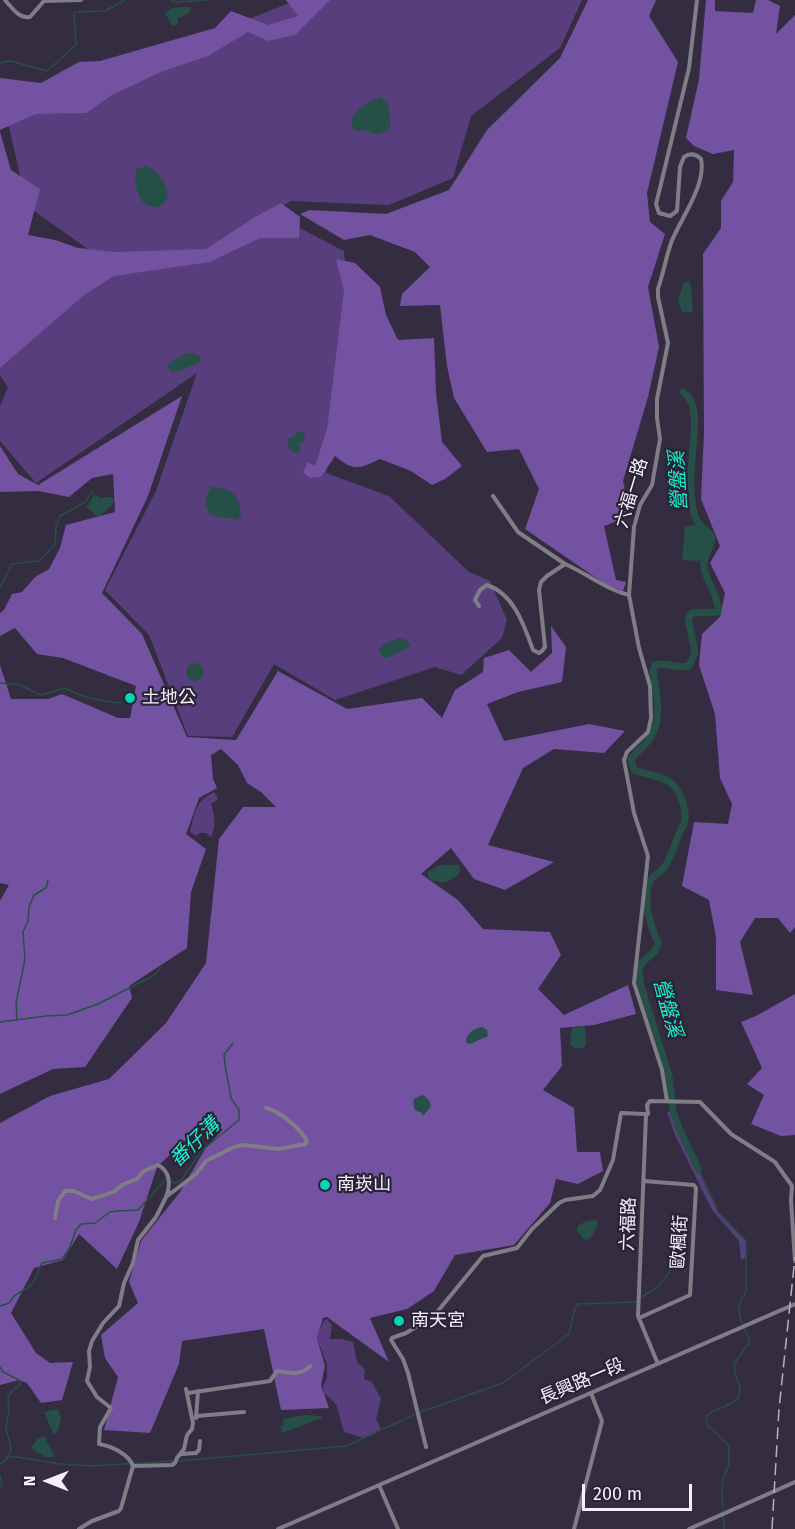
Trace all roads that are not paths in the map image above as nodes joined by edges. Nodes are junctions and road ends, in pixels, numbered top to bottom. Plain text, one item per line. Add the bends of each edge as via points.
1 (5, 0) edge
2 (81, 0) edge
3 (696, 0) edge
4 (493, 496) dead end
5 (566, 564) junction
6 (629, 595) junction
7 (479, 606) dead end
8 (668, 1101) junction
9 (266, 1108) dead end
10 (648, 1114) junction
11 (644, 1181) junction
12 (794, 1186) edge
13 (166, 1197) junction
14 (55, 1218) dead end
15 (794, 1246) edge
16 (795, 1261) edge
17 (795, 1304) edge
18 (639, 1318) junction
19 (658, 1364) junction
20 (310, 1366) dead end
21 (198, 1392) junction
22 (591, 1393) junction
23 (244, 1412) dead end
24 (195, 1419) junction
25 (200, 1441) dead end
26 (426, 1447) dead end
27 (181, 1454) junction
28 (133, 1466) junction
29 (795, 1482) edge
30 (379, 1485) junction
31 (79, 1529) edge
32 (279, 1529) edge
33 (398, 1529) edge
34 (574, 1529) edge
35 (689, 1529) edge

1 - 2 street via 26,18 44,1
3 - 6 street, 六福一路 via 689,68 656,204 659,213 666,216 677,212 684,157 696,155 702,167 692,203 671,243 658,289 668,343 657,399 660,439 652,485 640,505 634,527
4 - 5 street via 518,532
5 - 6 street via 612,591
5 - 7 street via 541,582 545,647 539,653 515,609 496,589 487,585 480,590 475,600
6 - 8 street, 六福一路 via 652,703 648,732 624,756 634,813 648,856 634,983
8 - 10 street via 650,1101
8 - 12 street via 700,1102 732,1134 775,1162
9 - 13 street via 286,1119 307,1142 278,1149 240,1145 210,1158
10 - 11 street, 六福路
10 - 26 street via 621,1113 613,1160 600,1190 593,1196 559,1203 517,1248 483,1256 433,1317 392,1338 408,1373
11 - 18 street, 六福路
11 - 18 street, 歐楓街 via 696,1188 690,1295
12 - 15 street
13 - 14 street via 168,1176 158,1165 115,1191 91,1199 64,1191
13 - 28 street via 138,1240 119,1306 103,1323 89,1350 87,1382 111,1408 100,1427 99,1444 130,1459
15 - 16 street
17 - 19 street, 長興路一段
18 - 19 street, 六福路
19 - 22 street, 長興路一段
20 - 21 street via 305,1372 293,1374 277,1371 270,1381
21 - 24 street
21 - 24 street via 187,1391
22 - 30 street, 長興路一段
22 - 34 street via 602,1421
23 - 24 street
24 - 27 street
25 - 27 street via 196,1453
27 - 28 street via 172,1465
28 - 31 street via 122,1508
29 - 35 street
30 - 32 street, 長興路一段
30 - 33 street

